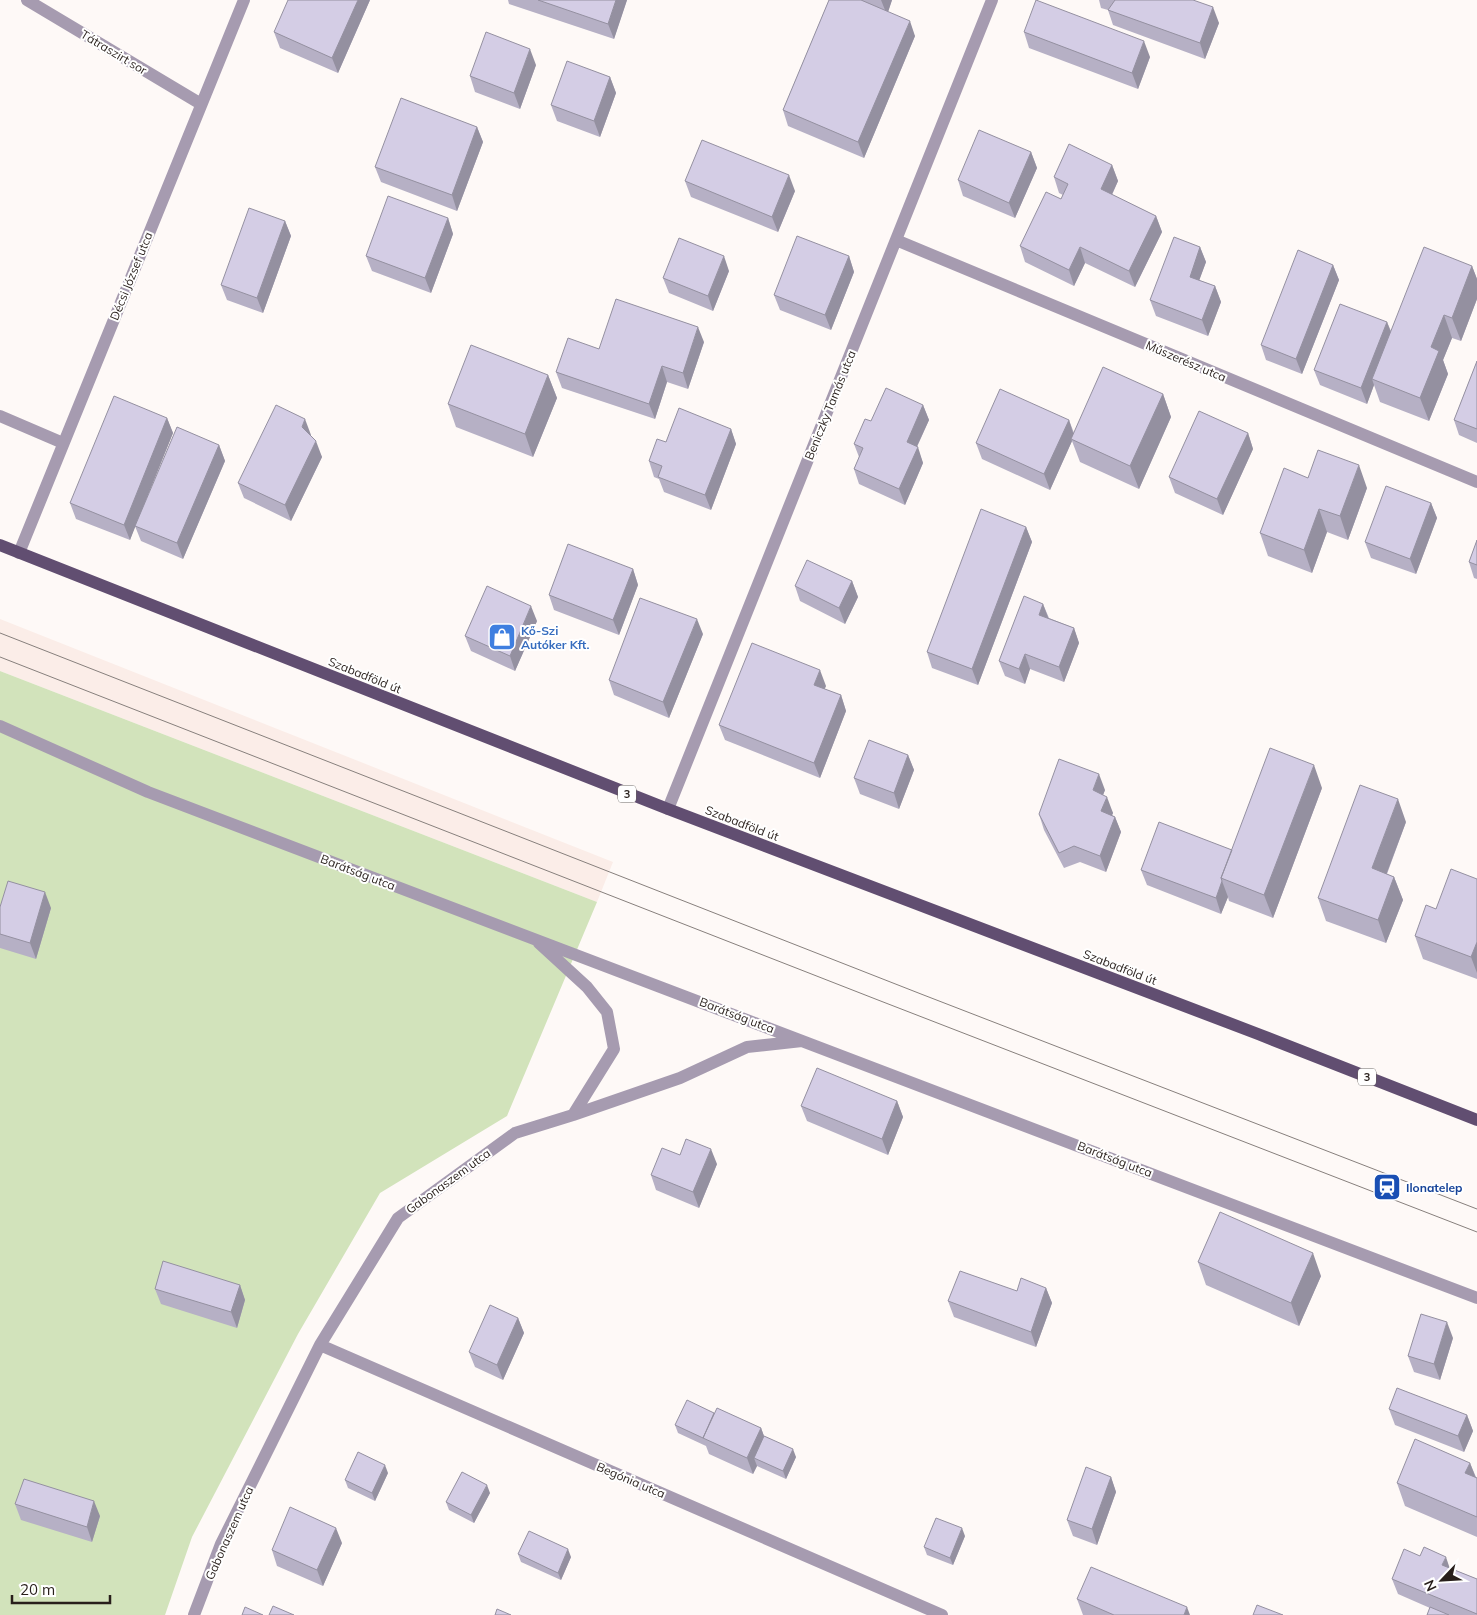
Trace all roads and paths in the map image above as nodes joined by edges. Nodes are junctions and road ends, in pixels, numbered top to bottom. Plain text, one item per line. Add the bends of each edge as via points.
1 (27, 0) edge
2 (244, 0) edge
3 (992, 0) edge
4 (201, 104) junction
5 (896, 240) junction
6 (0, 416) edge
7 (63, 443) junction
8 (1477, 482) edge
9 (0, 545) edge
10 (19, 553) junction
11 (0, 726) edge
12 (668, 810) junction
13 (534, 938) junction
14 (805, 1041) junction
15 (573, 1115) junction
16 (1477, 1120) edge
17 (1477, 1298) edge
18 (320, 1346) junction
19 (194, 1615) edge
20 (942, 1615) edge

1 - 4 street, Tátraszirt sor
2 - 4 street, Décsi József utca
3 - 5 street, Beniczky Tamás utca
4 - 7 street, Décsi József utca
5 - 8 street, Műszerész utca
5 - 12 street, Beniczky Tamás utca
6 - 7 street
7 - 10 street, Décsi József utca
9 - 10 main road, Szabadföld út / 3
10 - 12 main road, Szabadföld út / 3
11 - 13 street, Barátság utca via 148,792
12 - 16 main road, Szabadföld út / 3
13 - 14 street, Barátság utca
13 - 15 street via 587,987 608,1012 614,1049
14 - 15 street, Gabonaszem utca via 747,1046 680,1078
14 - 17 street, Barátság utca
15 - 18 street, Gabonaszem utca via 515,1133 398,1218
18 - 19 street, Gabonaszem utca via 221,1544
18 - 20 street, Begónia utca

